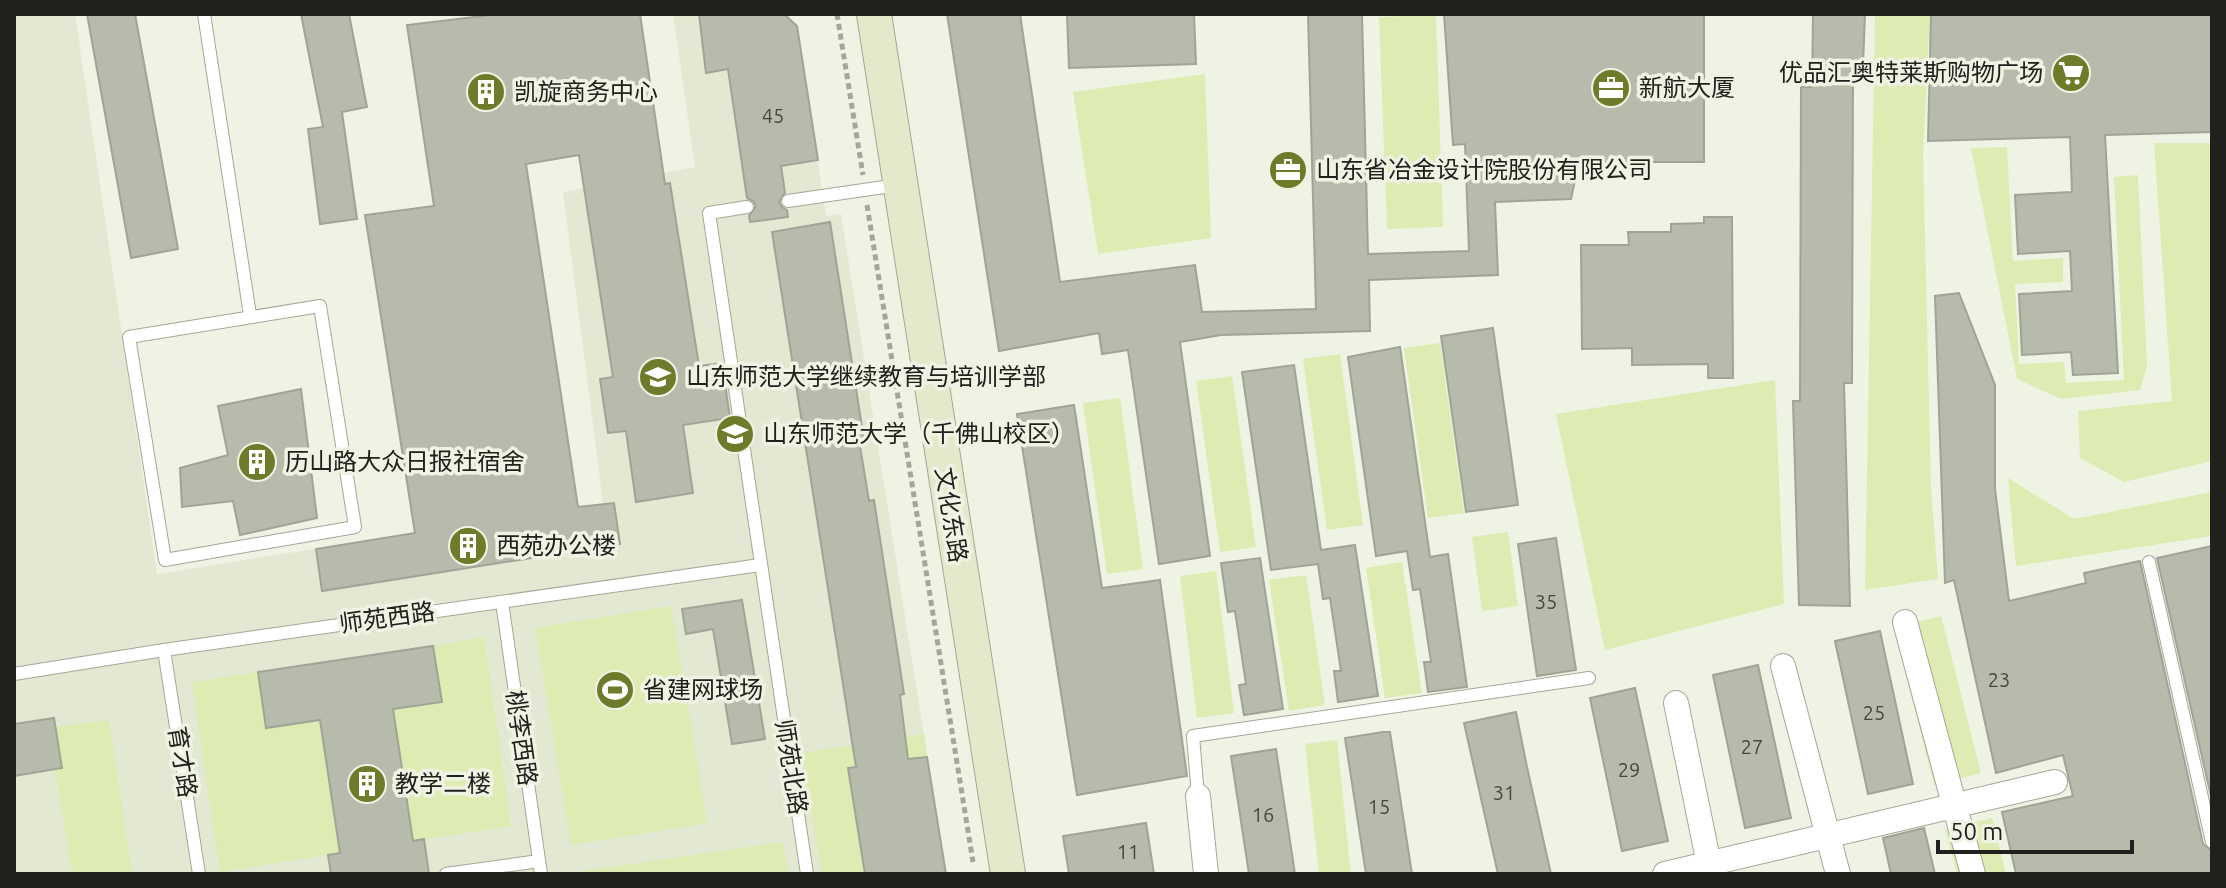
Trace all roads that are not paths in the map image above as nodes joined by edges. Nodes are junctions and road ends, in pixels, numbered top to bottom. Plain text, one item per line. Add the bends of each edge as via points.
1 (204, 14) edge
2 (874, 14) edge
3 (901, 184) junction
4 (788, 201) dead end
5 (747, 207) dead end
6 (250, 315) junction
7 (2149, 562) dead end
8 (760, 565) junction
9 (502, 602) junction
10 (1905, 622) dead end
11 (164, 650) junction
12 (1783, 666) dead end
13 (14, 674) edge
14 (1589, 678) dead end
15 (1676, 703) dead end
16 (2055, 782) dead end
17 (1198, 796) joint
18 (1957, 806) junction
19 (1828, 837) junction
20 (2212, 842) edge
21 (540, 867) edge
22 (1710, 869) edge
23 (199, 874) edge
24 (446, 874) edge
25 (807, 874) edge
26 (1008, 874) edge
27 (1206, 874) edge
28 (1665, 874) edge
29 (1838, 874) edge
30 (1973, 874) edge

1 - 6 lane
2 - 3 main road, 文化东路
3 - 4 lane
3 - 26 main road, 文化东路
5 - 8 lane, 师苑北路 via 709,213
6 - 6 lane via 320,306 355,527 165,560 129,337
7 - 20 lane
8 - 9 lane, 师苑西路
8 - 25 lane, 师苑北路
9 - 11 lane, 师苑西路
9 - 21 lane, 桃李西路
10 - 18 street
11 - 13 lane, 师苑西路
11 - 23 lane, 育才路
12 - 19 street
14 - 17 lane via 1193,736
15 - 22 street
16 - 18 street
17 - 27 street
18 - 19 street
18 - 30 street
19 - 22 street
19 - 29 street
21 - 24 lane
22 - 28 street

